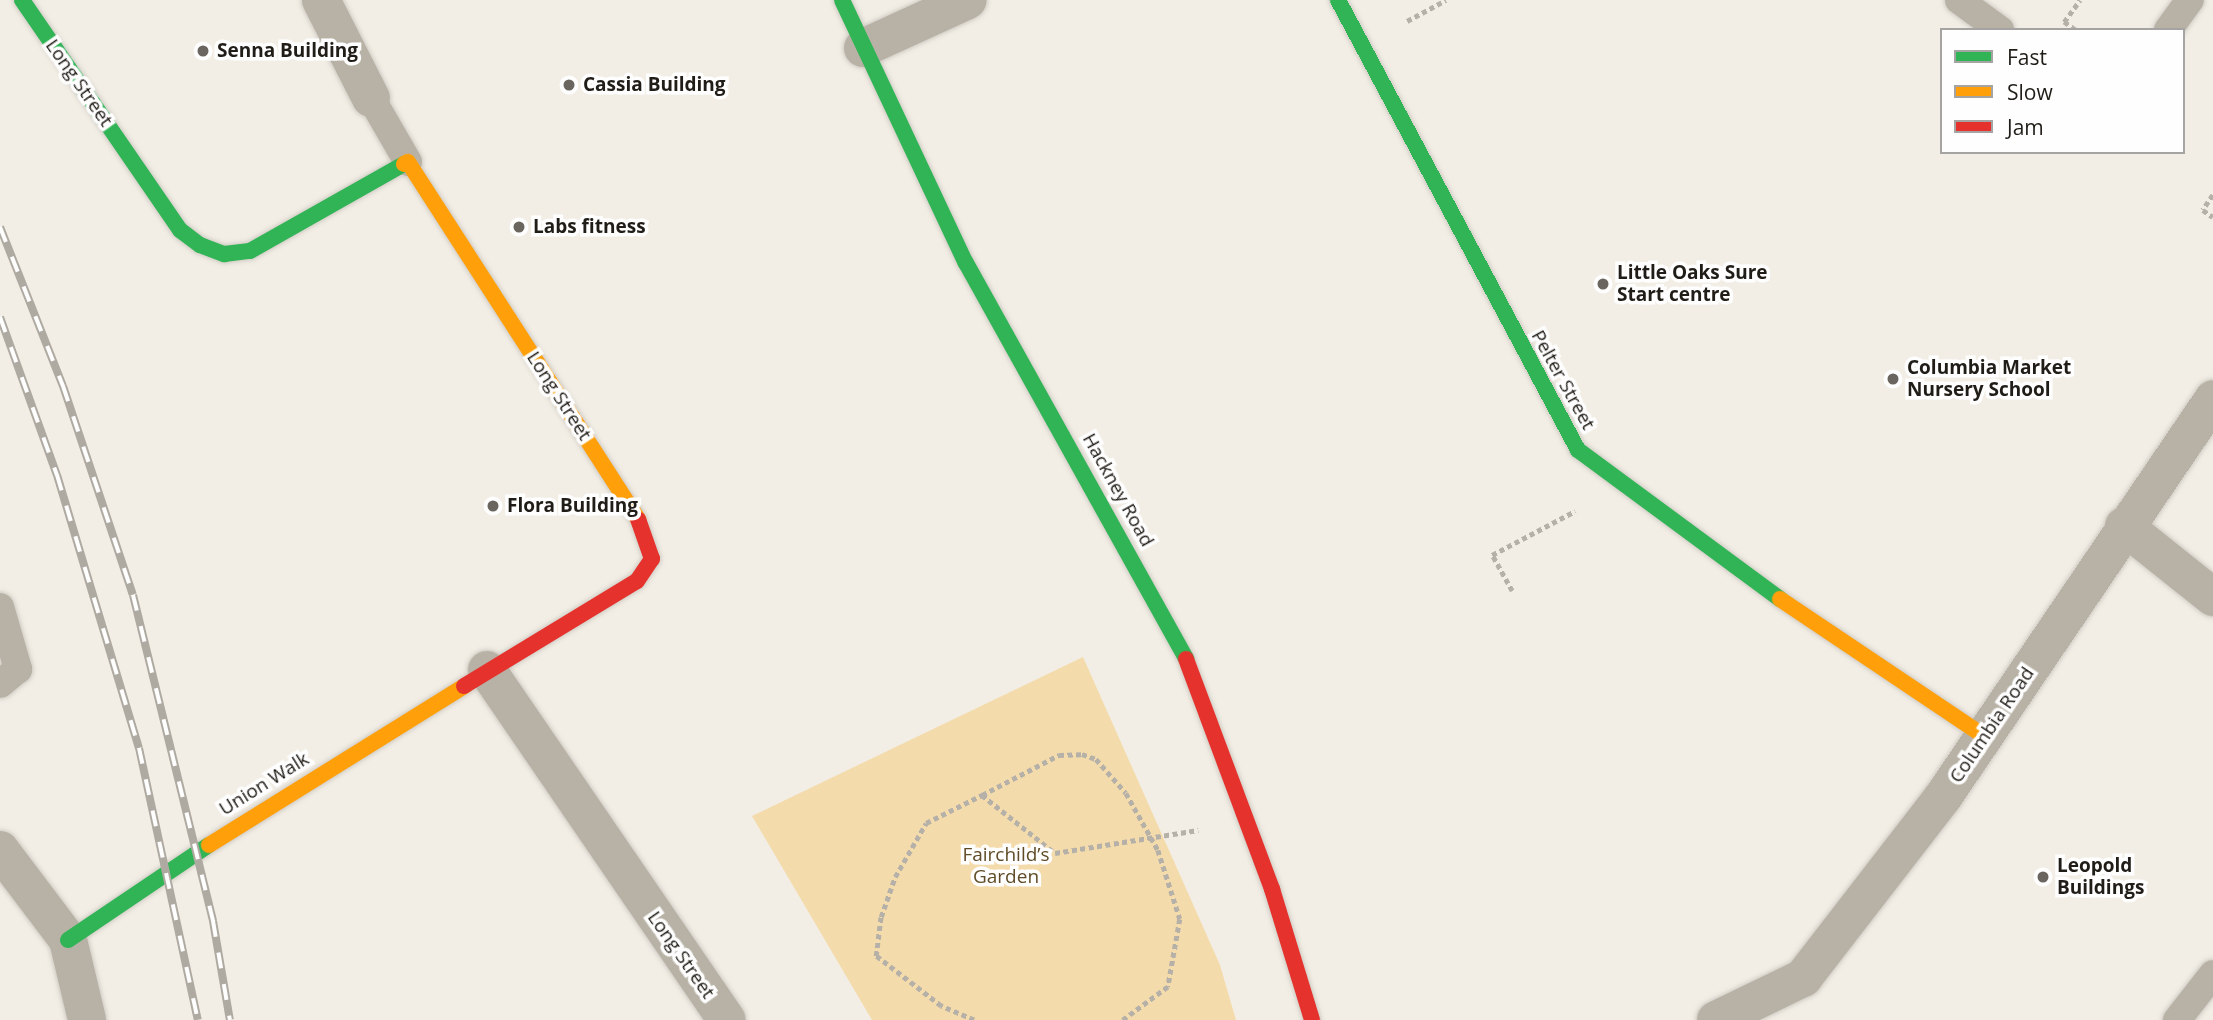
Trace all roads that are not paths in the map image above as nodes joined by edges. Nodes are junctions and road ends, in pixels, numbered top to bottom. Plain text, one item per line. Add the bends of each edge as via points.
1 (22, 0) edge
2 (321, 0) edge
3 (842, 0) edge
4 (968, 0) edge
5 (1338, 0) edge
6 (2190, 0) edge
7 (1968, 3) edge
8 (1998, 28) edge
9 (2169, 28) edge
10 (863, 48) junction
11 (371, 98) joint
12 (408, 162) junction
13 (2213, 399) edge
14 (2124, 527) junction
15 (2213, 597) edge
16 (0, 607) edge
17 (487, 670) junction
18 (0, 684) edge
19 (1985, 737) junction
20 (0, 850) edge
21 (68, 940) junction
22 (2213, 974) edge
23 (1728, 1018) edge
24 (87, 1020) edge
25 (727, 1020) edge
26 (1312, 1020) edge
27 (2176, 1020) edge

1 - 12 street, Long Street via 180,230 200,245 224,254 250,251
2 - 11 street
3 - 10 street, Hackney Road
4 - 10 street
5 - 19 street, Pelter Street via 1578,450 1703,547
6 - 9 lane
7 - 8 lane
10 - 26 street, Hackney Road via 966,263 1182,648 1247,823
11 - 12 lane
12 - 17 street, Long Street via 646,531 652,559 637,581
13 - 14 street, Columbia Road
14 - 15 street
14 - 19 street, Columbia Road
16 - 18 lane via 18,669
17 - 21 street, Union Walk via 253,816
17 - 25 street, Long Street
19 - 23 street, Columbia Road via 1803,978
20 - 21 street
21 - 24 street
22 - 27 lane

